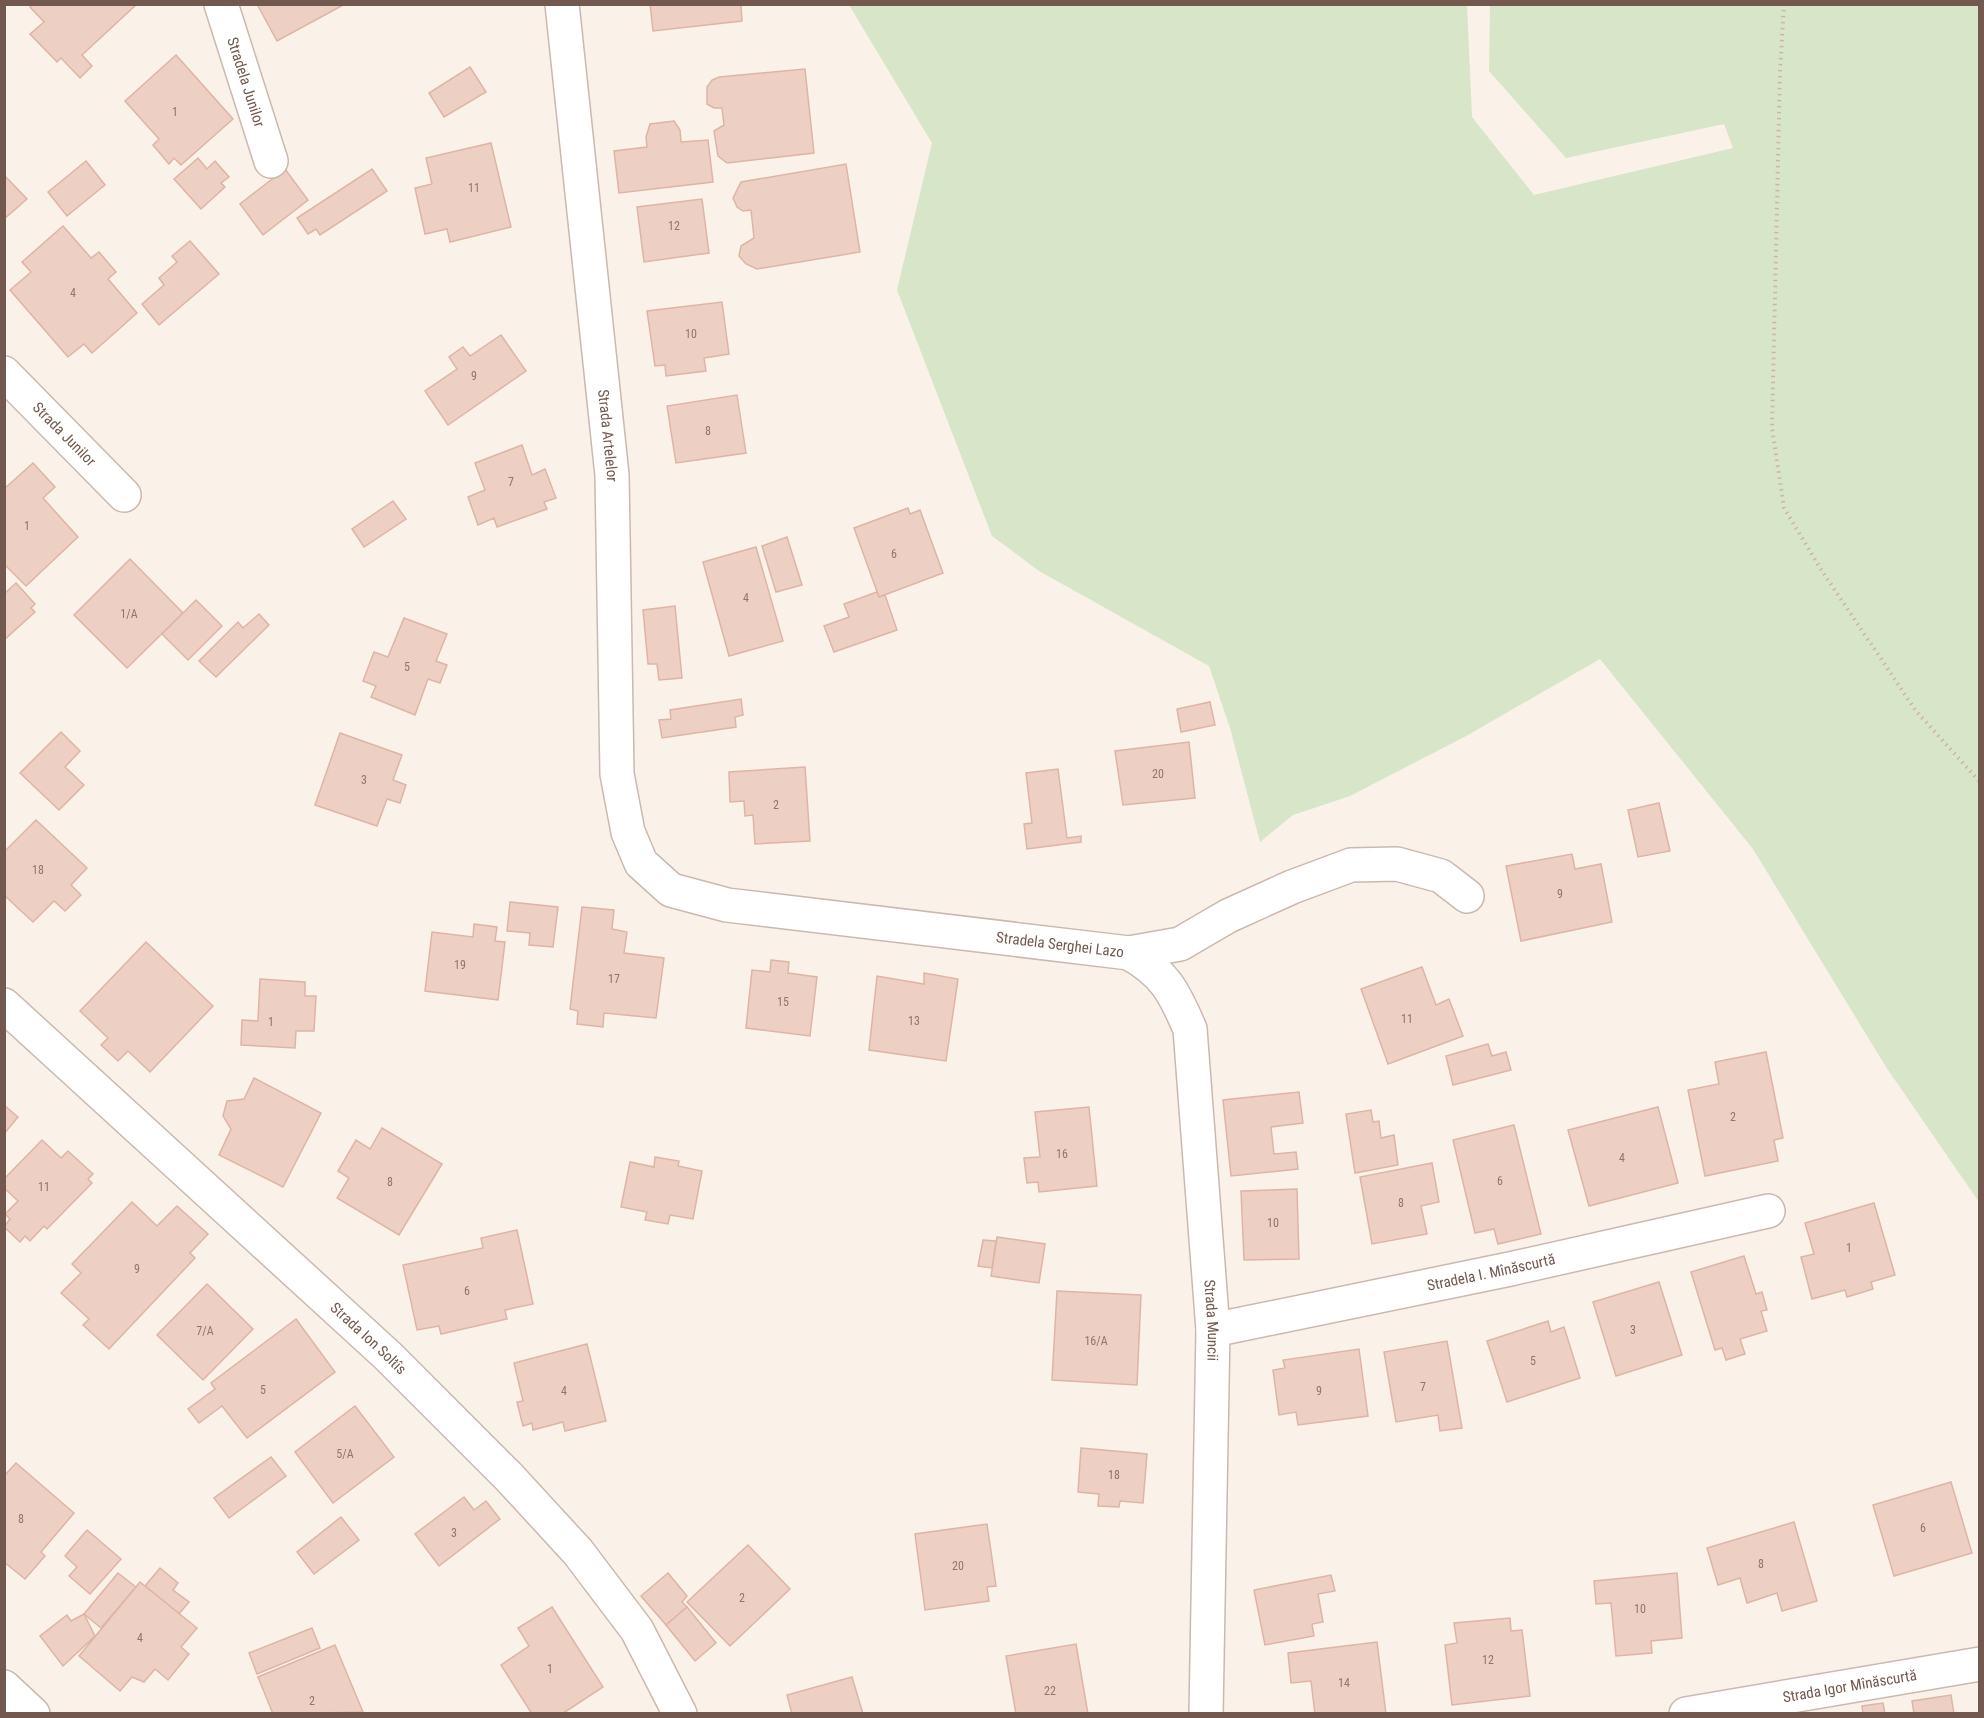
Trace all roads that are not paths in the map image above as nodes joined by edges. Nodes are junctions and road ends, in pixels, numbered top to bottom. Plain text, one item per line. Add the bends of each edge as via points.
1 (221, 4) edge
2 (562, 4) edge
3 (271, 161) dead end
4 (4, 373) edge
5 (124, 495) dead end
6 (641, 863) joint
7 (1467, 896) dead end
8 (1129, 953) junction
9 (4, 1005) edge
10 (1768, 1211) dead end
11 (1213, 1330) junction
12 (1980, 1664) edge
13 (4, 1687) edge
14 (33, 1713) edge
15 (680, 1713) edge
16 (1206, 1713) edge
17 (1686, 1713) edge

1 - 3 street, Stradela Junilor
2 - 6 street, Strada Artelelor via 612,475 617,774 628,832
4 - 5 street, Strada Junilor
6 - 8 street, Stradela Serghei Lazo via 670,890 727,905
7 - 8 street, Stradela Serghei Lazo via 1441,876 1397,864 1351,865 1292,886 1180,944
8 - 11 street, Strada Muncii via 1153,966 1174,991 1190,1029
9 - 15 street, Strada Ion Soltîs via 388,1356 509,1477 578,1552 637,1630
10 - 11 street, Stradela I. Mînăscurtă
11 - 16 street, Strada Muncii
12 - 17 street, Strada Igor Mînăscurtă
13 - 14 street

